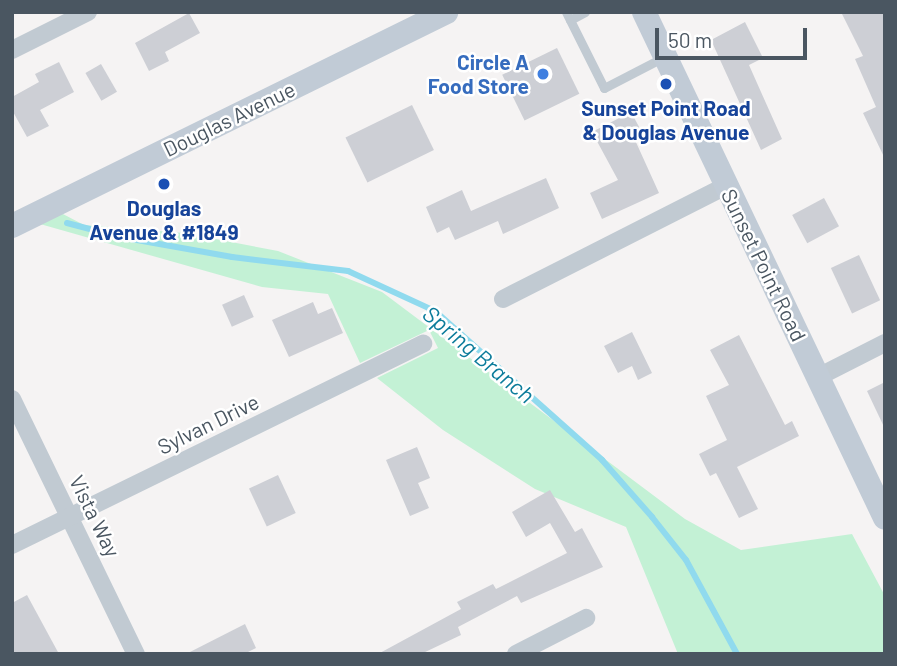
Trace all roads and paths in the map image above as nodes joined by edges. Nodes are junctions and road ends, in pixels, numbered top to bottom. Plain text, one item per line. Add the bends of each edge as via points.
1 (88, 12) edge
2 (446, 12) edge
3 (585, 12) edge
4 (644, 12) edge
5 (568, 16) edge
6 (12, 50) edge
7 (665, 56) junction
8 (726, 186) junction
9 (12, 226) edge
10 (503, 299) dead end
11 (885, 343) edge
12 (423, 344) dead end
13 (818, 377) junction
14 (12, 399) edge
15 (880, 492) edge
16 (70, 516) junction
17 (885, 518) edge
18 (12, 545) edge
19 (586, 618) dead end
20 (136, 654) edge
21 (516, 654) edge

1 - 6 street
2 - 9 main road, Douglas Avenue
3 - 5 lane
4 - 7 main road, Sunset Point Road
5 - 7 lane via 604,88
7 - 8 main road, Sunset Point Road
8 - 10 street
8 - 13 main road, Sunset Point Road
11 - 13 street
12 - 16 street, Sylvan Drive
13 - 15 main road, Sunset Point Road
14 - 16 street, Vista Way
15 - 17 main road, Sunset Point Road
16 - 18 street, Sylvan Drive
16 - 20 street, Vista Way
19 - 21 street

